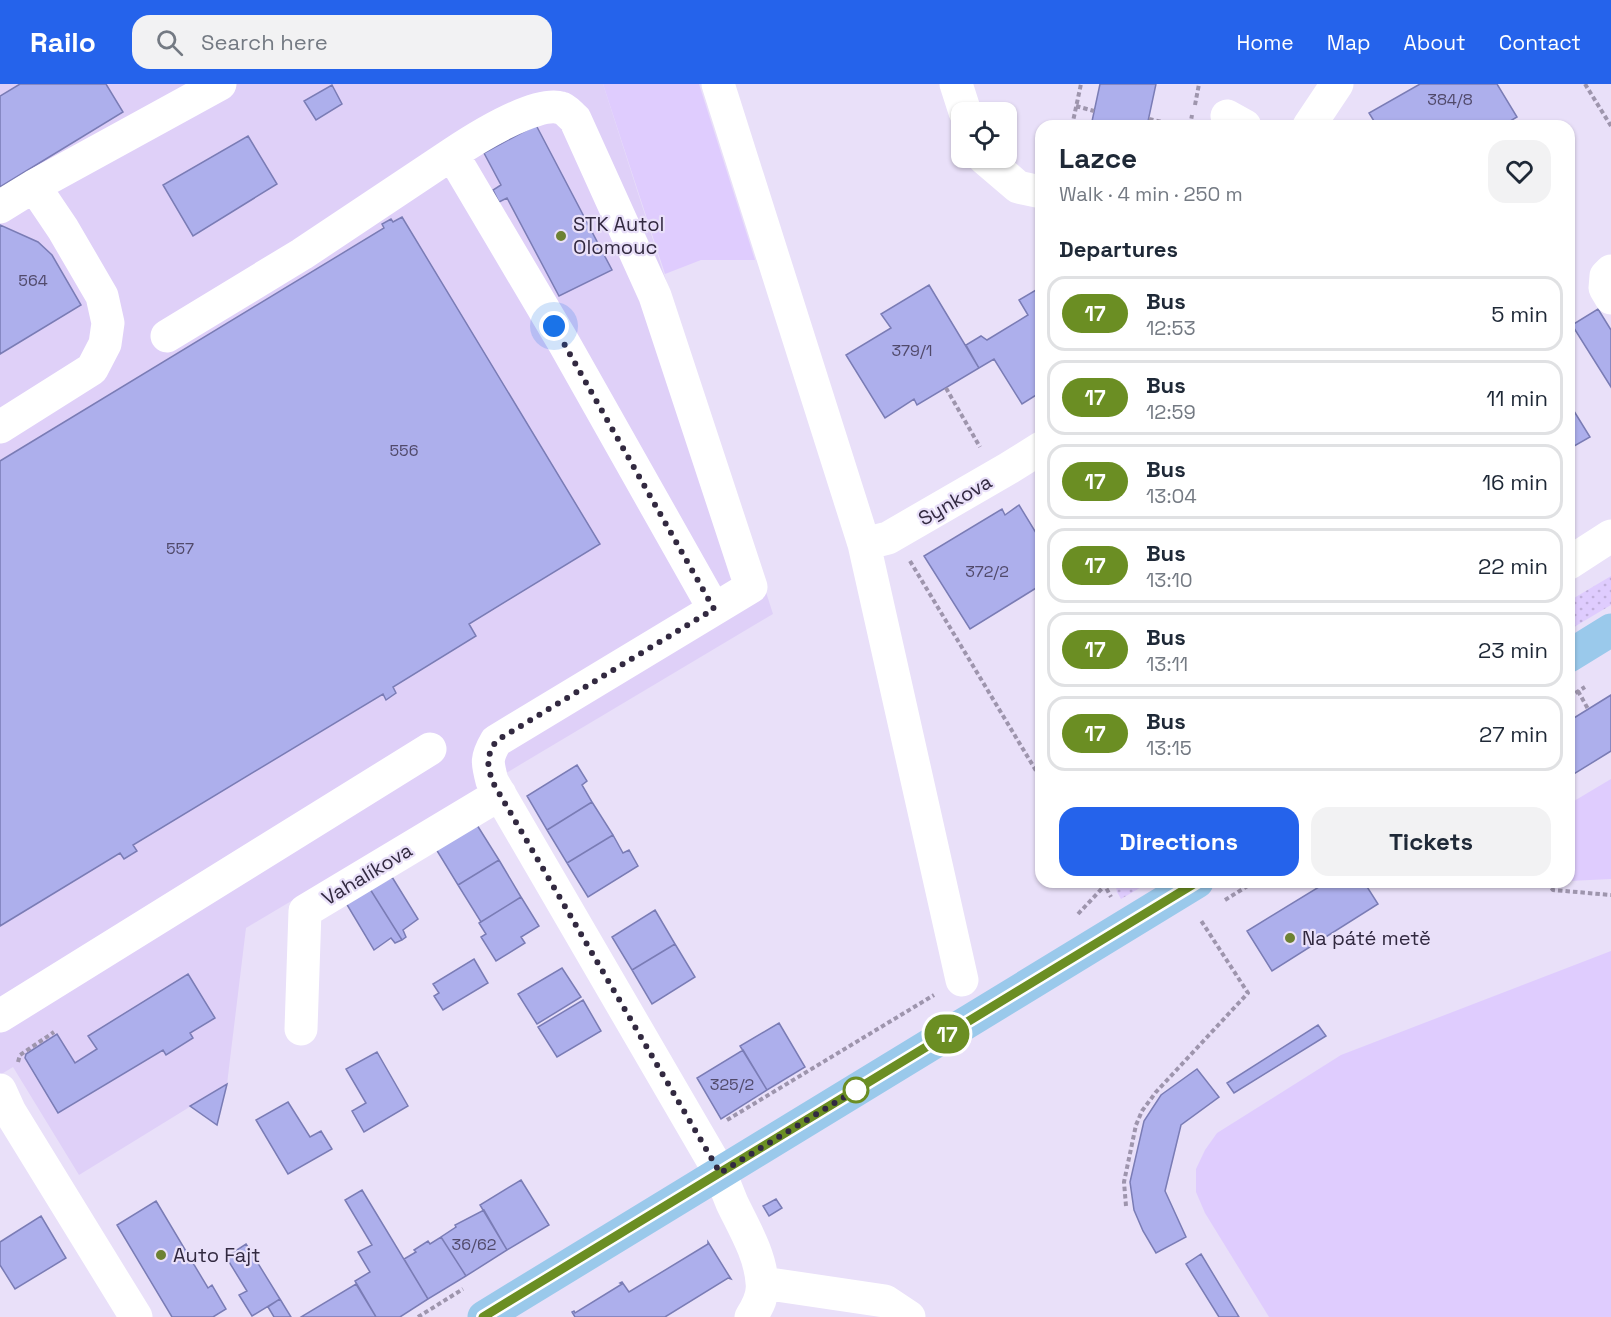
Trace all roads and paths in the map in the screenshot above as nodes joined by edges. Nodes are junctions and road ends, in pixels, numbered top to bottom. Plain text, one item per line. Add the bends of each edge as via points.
1 (220, 84) edge
2 (718, 84) edge
3 (956, 84) edge
4 (1081, 84) edge
5 (1337, 84) edge
6 (1585, 84) edge
7 (962, 102) edge
8 (1076, 106) junction
9 (1094, 111) dead end
10 (1149, 119) dead end
11 (1073, 120) edge
12 (1153, 120) edge
13 (1313, 120) edge
14 (1611, 126) edge
15 (452, 154) junction
16 (996, 168) edge
17 (34, 186) junction
18 (1035, 191) edge
19 (0, 207) edge
20 (1611, 271) edge
21 (1611, 298) edge
22 (167, 336) dead end
23 (946, 388) dead end
24 (0, 427) edge
25 (1035, 452) edge
26 (996, 476) junction
27 (1611, 536) edge
28 (880, 539) junction
29 (1575, 558) edge
30 (714, 609) junction
31 (1611, 630) edge
32 (1575, 652) edge
33 (1578, 691) dead end
34 (1588, 709) dead end
35 (430, 749) dead end
36 (1035, 770) edge
37 (496, 788) junction
38 (1187, 888) edge
39 (1551, 888) edge
40 (1611, 895) edge
41 (1198, 916) dead end
42 (962, 980) joint
43 (0, 1016) edge
44 (301, 1029) dead end
45 (3, 1103) edge
46 (724, 1121) dead end
47 (720, 1173) junction
48 (1126, 1206) dead end
49 (763, 1283) junction
50 (136, 1317) edge
51 (483, 1317) edge
52 (751, 1317) edge
53 (909, 1317) edge

1 - 17 street
2 - 28 street
3 - 7 street
4 - 8 path
5 - 13 street
6 - 14 path
8 - 9 path
8 - 11 path
10 - 12 path
15 - 22 street via 302,254
15 - 30 street
15 - 30 street via 544,106 562,108 575,119 655,296 751,588
16 - 18 street via 1018,187
17 - 19 street
17 - 24 street via 102,296 108,323 105,344 92,369
20 - 21 street via 1606,276 1605,288
23 - 26 path
25 - 26 street, Synkova
26 - 28 street, Synkova
27 - 29 street
28 - 36 path
28 - 42 street
30 - 37 street via 496,741 488,754
31 - 32 main road
33 - 34 path
35 - 43 street
37 - 44 street, Vahalíkova via 305,911
37 - 47 street
38 - 47 main road
39 - 40 path
41 - 48 path via 1248,993 1142,1111 1124,1182
42 - 46 path
45 - 50 street
47 - 49 street via 754,1251
47 - 51 main road
49 - 52 street via 760,1302
49 - 53 street via 885,1301

